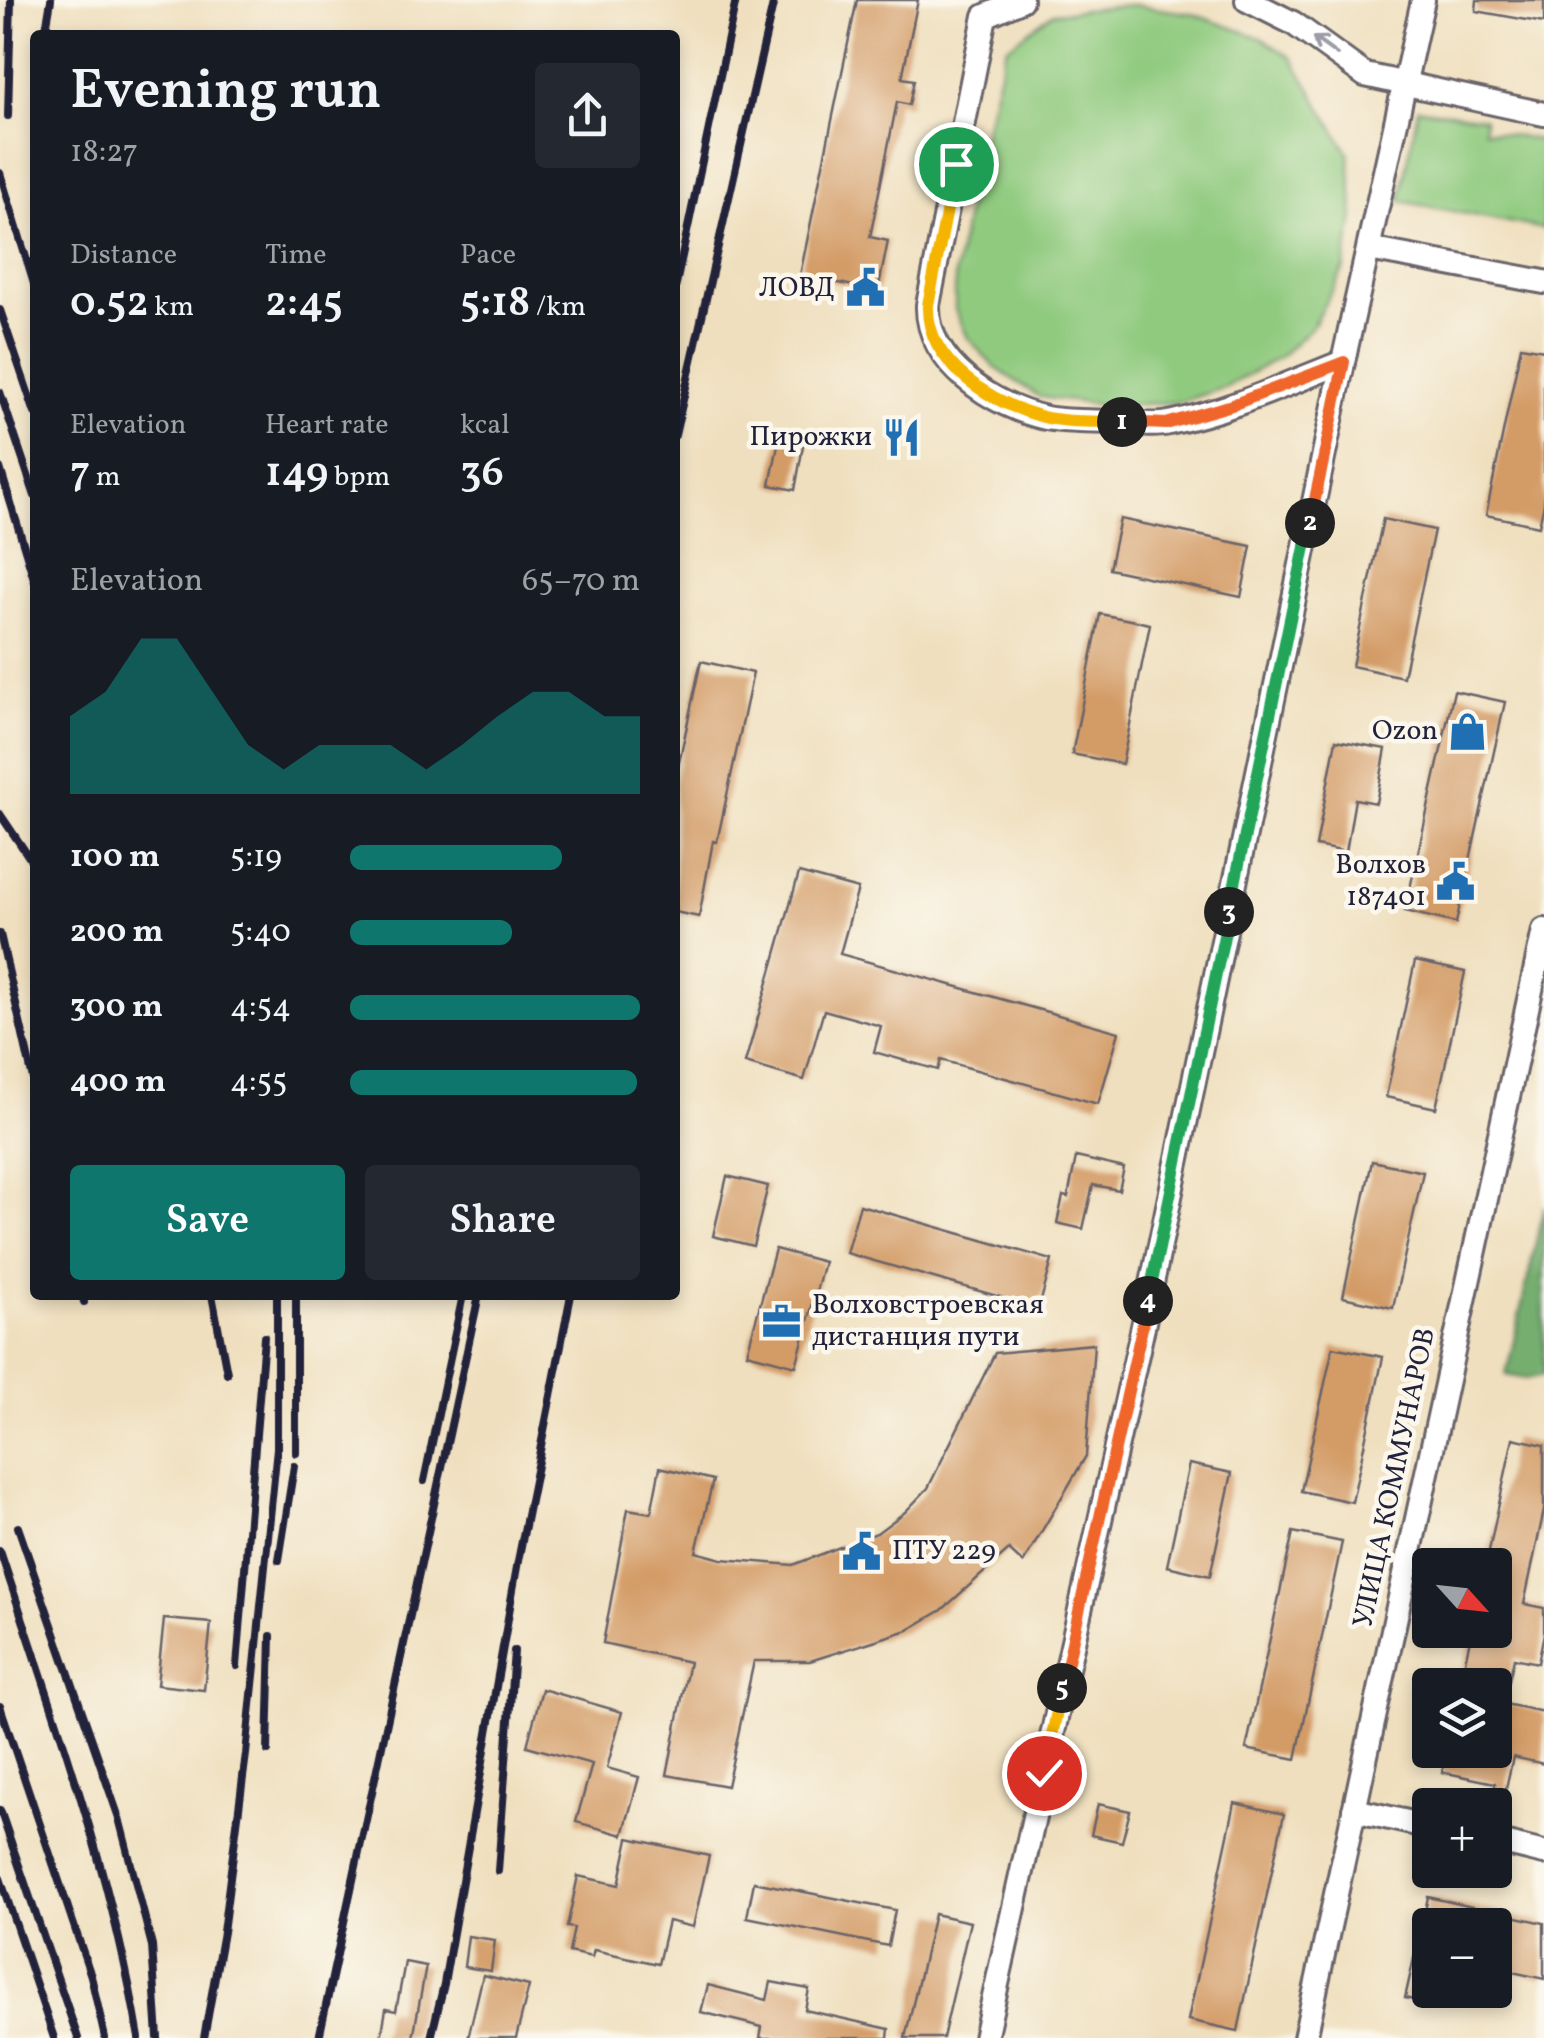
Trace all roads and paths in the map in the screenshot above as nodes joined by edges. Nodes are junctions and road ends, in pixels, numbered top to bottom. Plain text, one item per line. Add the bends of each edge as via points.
1 (1021, 0) edge
2 (1248, 0) edge
3 (1423, 0) edge
4 (1405, 84) junction
5 (1544, 114) edge
6 (1369, 249) junction
7 (1544, 282) edge
8 (1344, 362) junction
9 (1544, 930) edge
10 (1354, 1810) junction
11 (1412, 1822) edge
12 (1512, 1846) edge
13 (1544, 1853) edge
14 (985, 2038) edge
15 (1305, 2038) edge

1 - 8 street via 985,16 928,305 934,342 971,384 1047,418 1166,424
4 -> 2 street via 1364,75
3 - 4 street
4 - 5 street
4 - 6 street
6 - 7 street
6 - 8 street
8 - 14 street via 1143,1327
9 - 10 street, УЛИЦА КОММУНАРОВ
10 - 11 street
10 - 15 street, УЛИЦА КОММУНАРОВ
12 - 13 street

